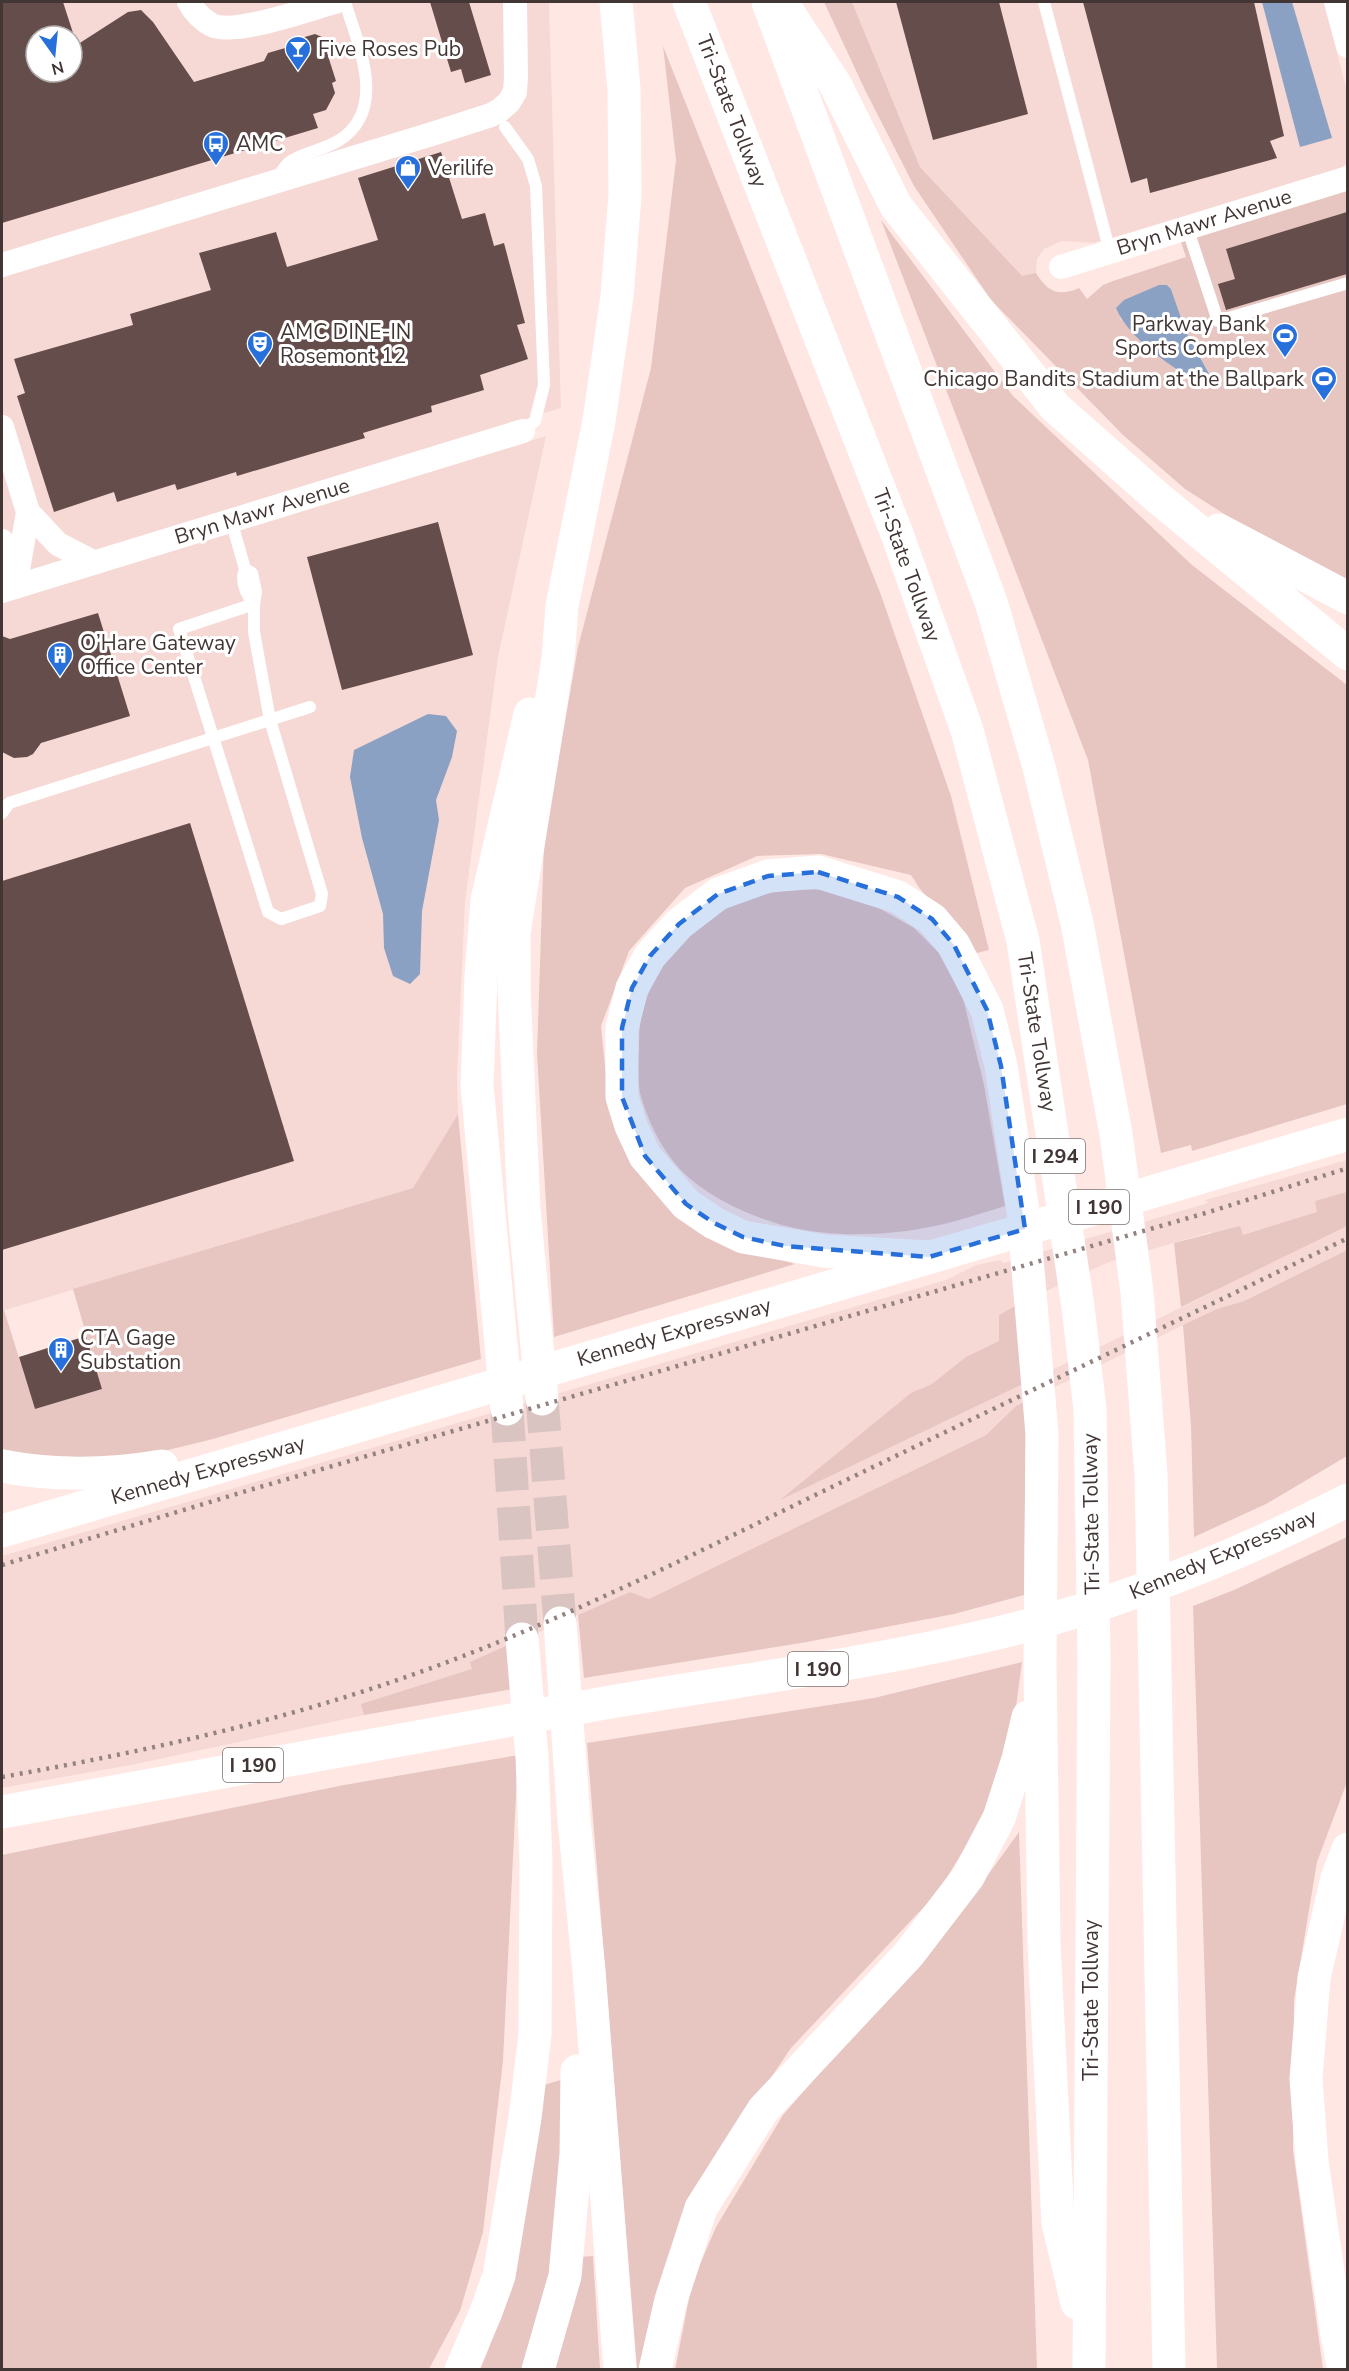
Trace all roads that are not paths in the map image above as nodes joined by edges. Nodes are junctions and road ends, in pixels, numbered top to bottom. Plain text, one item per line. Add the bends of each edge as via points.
1 (189, 2) edge
2 (335, 2) edge
3 (345, 2) edge
4 (515, 2) edge
5 (616, 2) edge
6 (689, 2) edge
7 (768, 2) edge
8 (781, 2) edge
9 (1044, 2) edge
10 (1336, 2) edge
11 (1347, 46) edge
12 (506, 127) dead end
13 (1347, 178) edge
14 (275, 182) junction
15 (1187, 228) junction
16 (1110, 252) junction
17 (2, 265) edge
18 (1061, 267) dead end
19 (1347, 283) edge
20 (2, 428) edge
21 (523, 431) joint
22 (1157, 498) junction
23 (28, 512) junction
24 (231, 520) junction
25 (2, 541) edge
26 (93, 562) junction
27 (8, 589) edge
28 (1347, 598) edge
29 (254, 604) junction
30 (562, 606) junction
31 (1347, 654) edge
32 (310, 707) dead end
33 (270, 720) junction
34 (213, 738) junction
35 (2, 813) edge
36 (1347, 1134) edge
37 (929, 1257) junction
38 (542, 1399) tunnel mouth
39 (420, 1407) junction
40 (507, 1409) tunnel mouth
41 (2, 1466) edge
42 (1347, 1491) edge
43 (1347, 1500) edge
44 (1295, 1527) junction
45 (2, 1531) edge
46 (560, 1623) tunnel mouth
47 (522, 1639) tunnel mouth
48 (1040, 1666) junction
49 (2, 1812) edge
50 (1347, 1849) edge
51 (589, 1971) junction
52 (1169, 2318) junction
53 (1089, 2361) edge
54 (460, 2370) edge
55 (538, 2370) edge
56 (620, 2370) edge
57 (655, 2370) edge
58 (1169, 2370) edge
59 (1174, 2370) edge
60 (1342, 2370) edge

1 - 2 street via 213,26 238,28
3 - 14 lane via 367,86 357,124 339,140 289,161
4 - 14 street via 514,92 500,110
5 - 30 highway via 625,101 625,195 617,296 599,421
6 - 53 highway, Tri-State Tollway / I 294 via 897,534 967,730 1023,941 1090,1409 1094,1661
7 - 52 highway, I 294 via 991,602 1039,767 1077,923 1116,1134 1137,1292 1151,1475
8 - 22 highway via 835,84 896,206 1055,406
9 - 16 lane
10 - 11 street
12 - 21 lane via 528,159 536,186 544,385 535,421
13 - 15 street, Bryn Mawr Avenue
14 - 17 street
15 - 16 street, Bryn Mawr Avenue
15 - 19 lane via 1218,321
16 - 18 street, Bryn Mawr Avenue
20 - 23 street
21 - 24 street, Bryn Mawr Avenue
22 - 28 highway
22 - 31 highway
23 - 26 street via 58,544
23 - 27 street
24 - 26 street, Bryn Mawr Avenue
24 - 29 lane via 245,569 242,576 247,595
25 - 27 street
26 - 27 street, Bryn Mawr Avenue
29 - 33 lane via 254,632
29 - 34 lane via 179,629
30 - 38 highway via 558,659 514,933 524,1209
30 - 40 highway via 543,657 487,900 481,976 477,1085
32 - 33 lane
33 - 34 lane
33 - 34 lane via 322,894 320,906 281,919 268,912
34 - 35 lane via 9,803
36 - 37 highway, Kennedy Expressway / I 190
37 - 39 highway, Kennedy Expressway / I 190
37 - 48 highway via 824,1251 743,1237 686,1204 645,1156 622,1097 622,1028 632,988 650,956 679,924 718,894 768,876 818,872 898,897 932,920 954,945 987,1010 1001,1066 1024,1223 1042,1434
39 - 41 highway via 346,1414 182,1462 123,1473 33,1472
39 - 45 highway, Kennedy Expressway / I 190
42 - 44 highway
43 - 44 highway, Kennedy Expressway / I 190
44 - 49 highway, Kennedy Expressway / I 190 via 1182,1575 1011,1630 894,1655 506,1720
46 - 51 highway
47 - 54 highway via 536,1862 535,2034 499,2276
48 - 53 highway via 1044,1943 1058,2223
48 - 57 highway via 999,1818 968,1877 909,1954 763,2110 701,2208 670,2300
50 - 60 highway via 1314,1978 1306,2079 1312,2161
51 - 55 highway via 577,2061 576,2154 565,2276
51 - 56 highway
52 - 58 highway, I 294
52 - 59 highway

